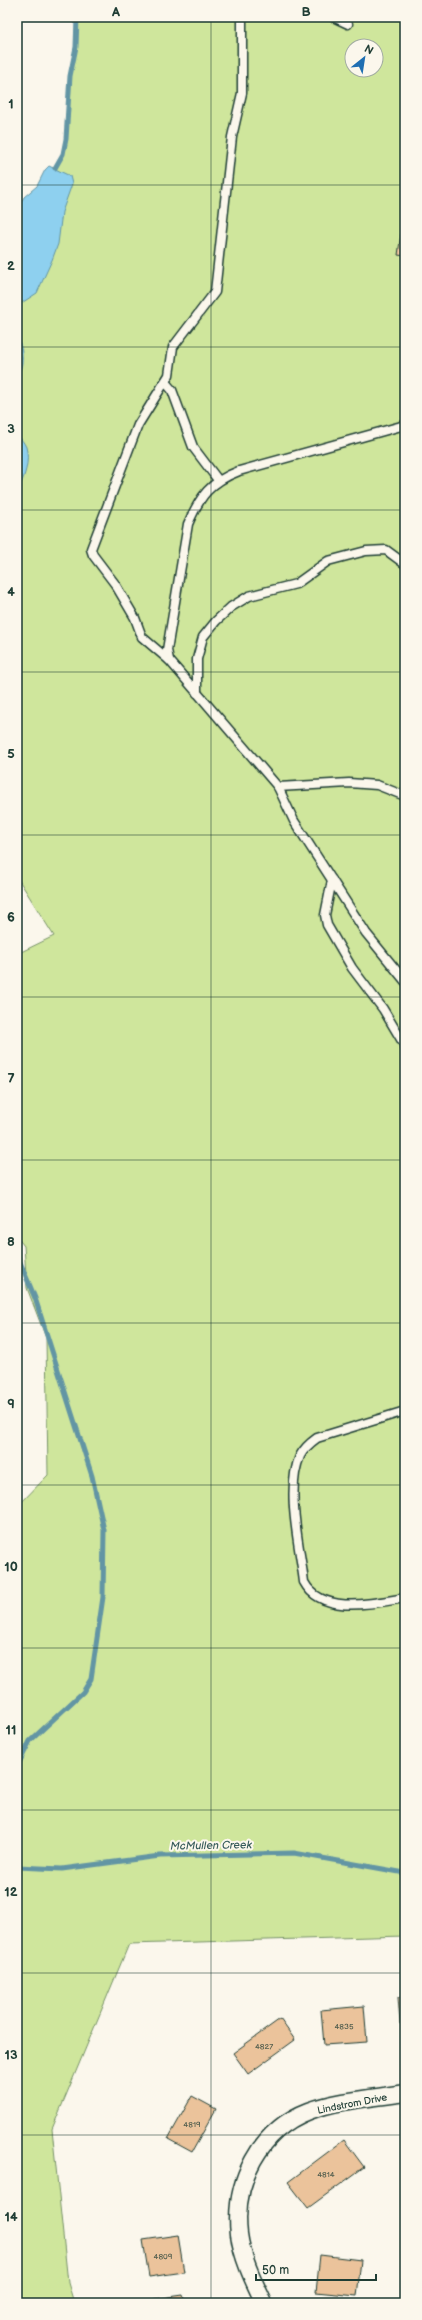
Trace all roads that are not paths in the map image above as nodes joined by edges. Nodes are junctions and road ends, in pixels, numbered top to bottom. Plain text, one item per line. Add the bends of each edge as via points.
1 (242, 17) edge
2 (333, 17) edge
3 (348, 24) dead end
4 (165, 382) junction
5 (405, 424) edge
6 (218, 480) junction
7 (405, 564) edge
8 (169, 660) junction
9 (197, 693) junction
10 (278, 787) junction
11 (405, 796) edge
12 (332, 880) junction
13 (405, 981) edge
14 (405, 1046) edge
15 (405, 1411) edge
16 (405, 1598) edge
17 (405, 2093) edge
18 (264, 2303) edge

1 - 4 lane via 242,93 232,137 216,292 173,347 169,375
2 - 3 lane
4 - 6 lane via 172,390 193,447
4 - 8 lane via 138,425 91,549 135,618 142,637
5 - 6 lane via 239,471
6 - 8 lane via 195,507 188,524 168,639
7 - 9 lane via 386,550 366,551 328,561 296,584 249,596 231,607 203,637 197,659
8 - 9 lane
9 - 10 lane
10 - 11 lane via 349,783 377,785
10 - 12 lane via 294,821
12 - 13 lane via 366,933
12 - 14 lane via 325,915 327,925 352,968 383,1009
15 - 16 lane via 317,1438 300,1456 294,1497 304,1582 309,1590 326,1600 347,1604
17 - 18 street, Lindstrom Drive via 310,2111 284,2125 259,2150 242,2183 237,2212 239,2236 245,2259

